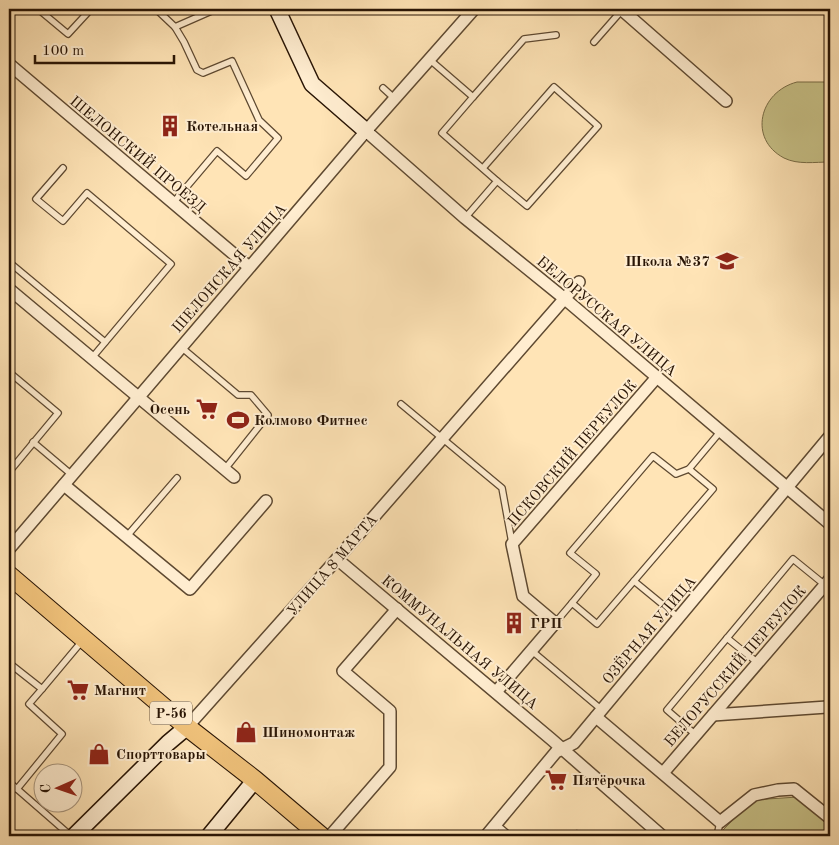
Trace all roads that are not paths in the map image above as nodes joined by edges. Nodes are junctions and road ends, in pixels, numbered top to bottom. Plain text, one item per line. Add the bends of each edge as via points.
1 (38, 9) edge
2 (91, 9) edge
3 (216, 9) edge
4 (278, 9) edge
5 (474, 9) edge
6 (622, 9) edge
7 (689, 9) edge
8 (694, 9) edge
9 (158, 10) edge
10 (175, 27) junction
11 (556, 35) dead end
12 (594, 42) dead end
13 (429, 59) junction
14 (9, 64) edge
15 (383, 88) dead end
16 (473, 97) junction
17 (394, 98) junction
18 (726, 101) dead end
19 (366, 130) junction
20 (63, 168) dead end
21 (482, 168) junction
22 (497, 181) junction
23 (173, 203) junction
24 (465, 218) junction
25 (9, 262) edge
26 (249, 266) junction
27 (579, 282) dead end
28 (9, 289) edge
29 (564, 299) junction
30 (105, 342) junction
31 (181, 347) junction
32 (91, 358) junction
33 (9, 372) edge
34 (657, 377) junction
35 (138, 398) junction
36 (401, 404) dead end
37 (720, 432) junction
38 (830, 436) edge
39 (443, 439) junction
40 (33, 442) junction
41 (689, 469) junction
42 (225, 470) junction
43 (9, 472) edge
44 (72, 475) junction
45 (177, 478) dead end
46 (234, 478) dead end
47 (64, 485) junction
48 (788, 488) junction
49 (266, 501) dead end
50 (830, 524) edge
51 (127, 536) junction
52 (512, 544) junction
53 (9, 548) edge
54 (337, 559) junction
55 (9, 575) edge
56 (634, 581) junction
57 (828, 582) edge
58 (572, 603) junction
59 (397, 609) junction
60 (679, 618) junction
61 (555, 623) junction
62 (727, 638) junction
63 (84, 639) junction
64 (532, 651) junction
65 (9, 663) edge
66 (758, 663) junction
67 (42, 689) junction
68 (496, 692) junction
69 (829, 706) edge
70 (599, 713) junction
71 (713, 715) junction
72 (188, 727) junction
73 (696, 735) junction
74 (562, 748) junction
75 (663, 773) junction
76 (255, 780) junction
77 (9, 782) edge
78 (17, 789) junction
79 (830, 818) edge
80 (720, 822) junction
81 (496, 824) junction
82 (72, 836) edge
83 (209, 836) edge
84 (321, 836) edge
85 (330, 836) edge
86 (486, 836) edge
87 (510, 836) edge
88 (575, 836) edge
89 (580, 836) edge
90 (662, 836) edge
91 (717, 836) edge

1 - 2 lane via 68,34
3 - 10 lane
4 - 19 main road via 312,84
5 - 13 street, ШЕЛОНСКАЯ УЛИЦА
6 - 12 lane
6 - 18 street
7 - 8 lane
9 - 10 lane
10 - 23 lane via 197,70 203,73 232,61 259,120 278,138 246,176 216,151
11 - 16 lane via 524,39
13 - 16 lane
13 - 17 street, ШЕЛОНСКАЯ УЛИЦА
14 - 23 street, ШЕЛОНСКИЙ ПРОЕЗД
15 - 17 lane
16 - 21 lane via 442,133
17 - 19 street, ШЕЛОНСКАЯ УЛИЦА
19 - 24 street, БЕЛОРУССКАЯ УЛИЦА
19 - 26 street, ШЕЛОНСКАЯ УЛИЦА
20 - 30 lane via 36,199 63,221 87,193 171,264
21 - 22 lane
21 - 22 lane via 554,87 598,126 527,206
22 - 24 lane
23 - 26 street, ШЕЛОНСКИЙ ПРОЕЗД
24 - 29 street, БЕЛОРУССКАЯ УЛИЦА
25 - 30 lane
26 - 31 street, ШЕЛОНСКАЯ УЛИЦА
27 - 29 street, УЛИЦА 8 МАРТА
28 - 32 street
29 - 34 street, БЕЛОРУССКАЯ УЛИЦА
29 - 39 street, УЛИЦА 8 МАРТА
30 - 32 lane
31 - 35 street, ШЕЛОНСКАЯ УЛИЦА
31 - 42 lane via 238,395 251,395 268,415
32 - 35 street
33 - 40 lane via 58,413
34 - 37 street, БЕЛОРУССКАЯ УЛИЦА
34 - 52 street, ПСКОВСКИЙ ПЕРЕУЛОК
35 - 42 street
35 - 44 street, ШЕЛОНСКАЯ УЛИЦА
36 - 39 lane
37 - 41 lane
37 - 48 street, БЕЛОРУССКАЯ УЛИЦА
38 - 48 street, ОЗЁРНАЯ УЛИЦА
39 - 52 lane via 502,488
39 - 54 street, УЛИЦА 8 МАРТА
40 - 43 lane
40 - 44 lane
41 - 56 lane via 713,489
41 - 58 lane via 676,474 653,456 570,552 596,574
42 - 46 street
44 - 47 street, ШЕЛОНСКАЯ УЛИЦА
45 - 51 lane
47 - 51 street
47 - 53 street, ШЕЛОНСКАЯ УЛИЦА
48 - 50 street, БЕЛОРУССКАЯ УЛИЦА
48 - 60 street, ОЗЁРНАЯ УЛИЦА
49 - 51 street via 190,589
52 - 61 street, ПСКОВСКИЙ ПЕРЕУЛОК via 523,596
54 - 59 street, КОММУНАЛЬНАЯ УЛИЦА
54 - 72 street, УЛИЦА 8 МАРТА
55 - 63 main road, Р-56
56 - 58 lane via 597,624
56 - 60 lane
57 - 62 lane via 793,559
57 - 66 street, БЕЛОРУССКИЙ ПЕРЕУЛОК
58 - 61 lane
59 - 68 street, КОММУНАЛЬНАЯ УЛИЦА
59 - 85 street via 343,671 390,711 390,767
60 - 70 street, ОЗЁРНАЯ УЛИЦА
61 - 64 street
62 - 66 lane
62 - 73 lane via 667,710
63 - 67 lane
63 - 72 main road, Р-56
64 - 68 street
64 - 70 lane
65 - 67 lane
66 - 71 street, БЕЛОРУССКИЙ ПЕРЕУЛОК
67 - 78 lane via 29,704 62,734
68 - 74 street, КОММУНАЛЬНАЯ УЛИЦА
69 - 71 street
70 - 74 street, ОЗЁРНАЯ УЛИЦА via 574,743
70 - 75 street
71 - 73 street, БЕЛОРУССКИЙ ПЕРЕУЛОК
72 - 76 main road, Р-56
72 - 82 main road, УЛИЦА 8 МАРТА
73 - 75 street, БЕЛОРУССКИЙ ПЕРЕУЛОК
74 - 81 street, ОЗЁРНАЯ УЛИЦА
74 - 90 street, КОММУНАЛЬНАЯ УЛИЦА
75 - 80 street
76 - 83 main road
76 - 84 main road, Р-56
77 - 78 lane
78 - 82 lane
79 - 80 street via 794,789 754,795
80 - 91 lane
81 - 86 street, ОЗЁРНАЯ УЛИЦА
81 - 87 lane
88 - 89 lane

